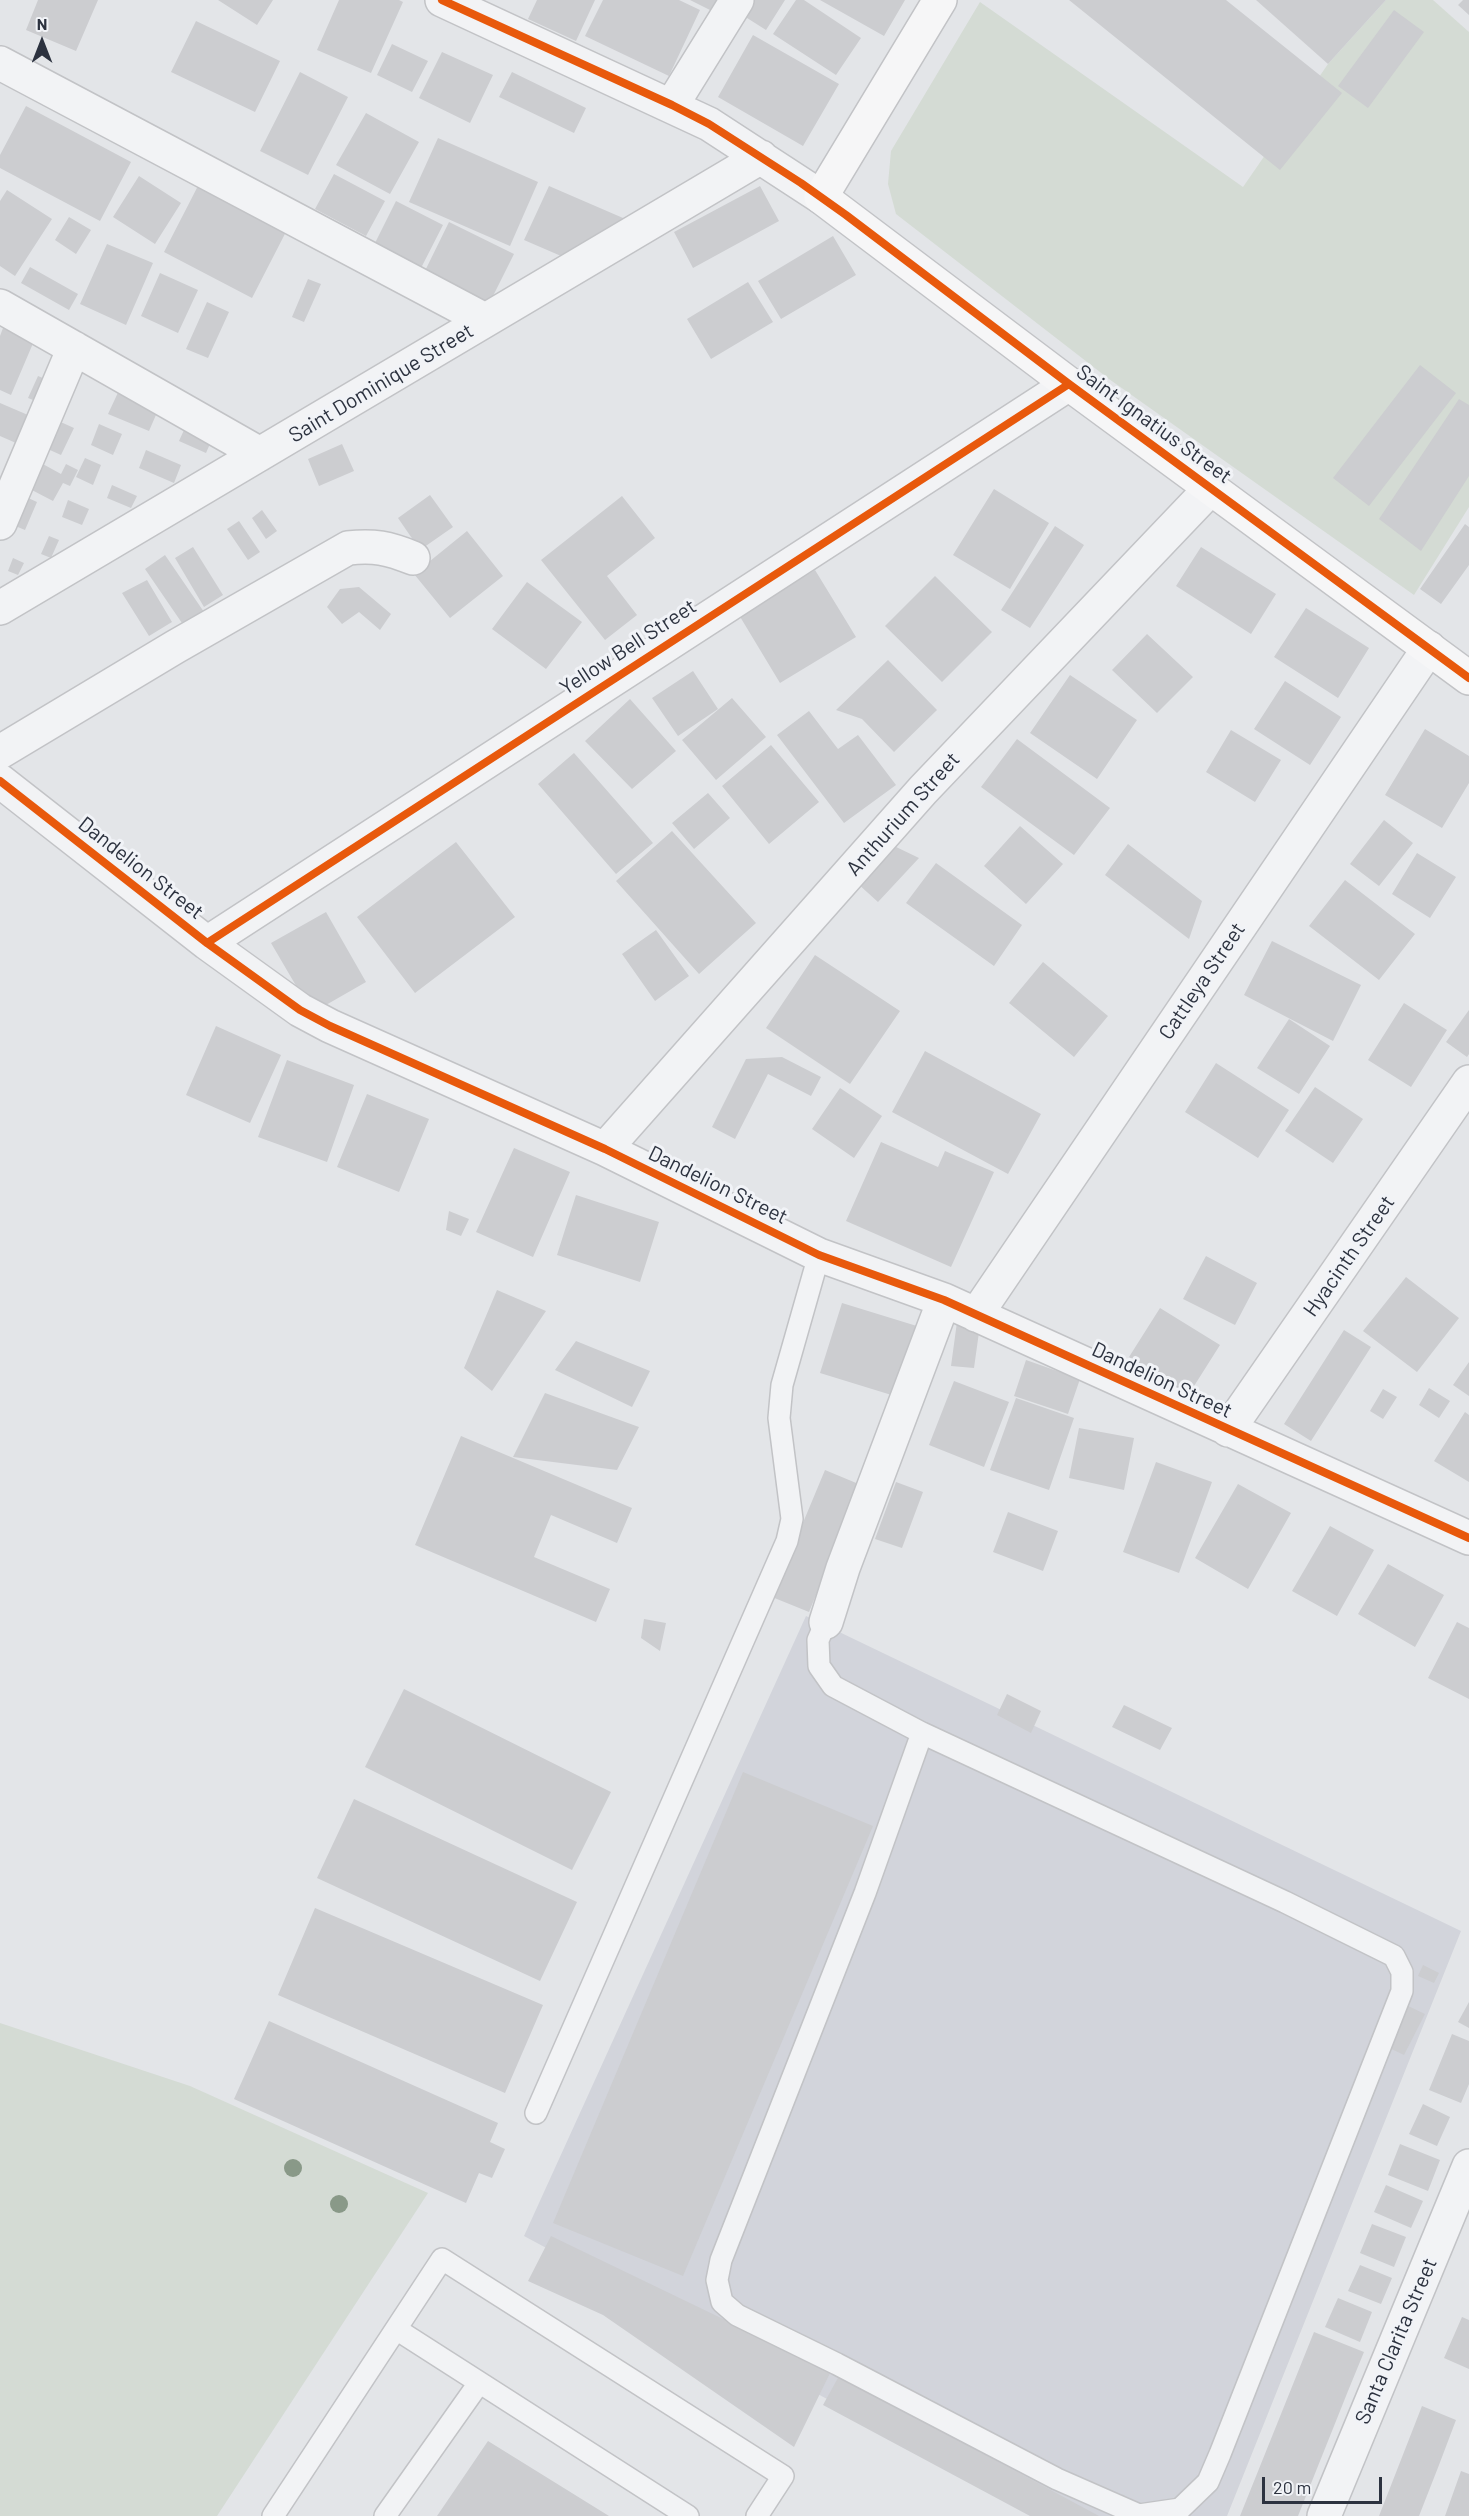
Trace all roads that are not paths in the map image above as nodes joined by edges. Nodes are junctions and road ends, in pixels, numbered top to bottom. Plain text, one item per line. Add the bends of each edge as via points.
1 (442, 0) edge
2 (737, 0) edge
3 (940, 0) edge
4 (0, 63) edge
5 (672, 105) junction
6 (761, 156) junction
7 (821, 197) junction
8 (0, 306) edge
9 (485, 320) junction
10 (74, 348) junction
11 (1069, 384) junction
12 (260, 453) junction
13 (1211, 489) junction
14 (0, 523) edge
15 (413, 558) dead end
16 (0, 608) edge
17 (1428, 648) junction
18 (1469, 678) edge
19 (0, 752) edge
20 (0, 781) edge
21 (207, 943) junction
22 (1469, 1082) edge
23 (604, 1149) junction
24 (819, 1255) junction
25 (944, 1300) junction
26 (976, 1315) junction
27 (1228, 1430) junction
28 (1469, 1538) edge
29 (826, 1622) joint
30 (922, 1733) junction
31 (536, 2113) dead end
32 (1469, 2166) edge
33 (396, 2329) junction
34 (479, 2383) junction
35 (273, 2516) edge
36 (385, 2516) edge
37 (688, 2516) edge
38 (757, 2516) edge
39 (1324, 2516) edge

1 - 5 street
2 - 5 street
3 - 7 street
4 - 9 street
5 - 6 street
6 - 7 street
6 - 9 street, Saint Dominique Street
7 - 11 street, Saint Ignatius Street
8 - 10 street
9 - 12 street, Saint Dominique Street
10 - 12 street
10 - 14 street
11 - 13 street, Saint Ignatius Street
11 - 21 street, Yellow Bell Street
12 - 16 street, Saint Dominique Street
13 - 17 street, Saint Ignatius Street
13 - 23 street, Anthurium Street via 922,790
15 - 19 street via 372,545 348,548
17 - 18 street, Saint Ignatius Street
17 - 26 street, Cattleya Street
20 - 21 street, Dandelion Street
21 - 23 street, Dandelion Street via 300,1010 330,1026
22 - 27 street, Hyacinth Street
23 - 24 street, Dandelion Street
24 - 25 street, Dandelion Street
24 - 31 lane via 782,1385 779,1418 792,1519 787,1540
25 - 26 street, Dandelion Street
25 - 29 street
26 - 27 street, Dandelion Street
27 - 28 street, Dandelion Street
29 - 30 lane via 818,1640 819,1666 832,1686
30 - 30 lane via 1354,1936 1394,1956 1402,1972 1402,1991 1220,2454 1208,2482 1180,2509 1139,2515 1057,2479 737,2315 722,2302 717,2280 721,2260 865,1893
32 - 39 street, Santa Clarita Street
33 - 34 lane
33 - 35 lane
33 - 38 lane via 442,2259 783,2476
34 - 36 lane
34 - 37 lane

